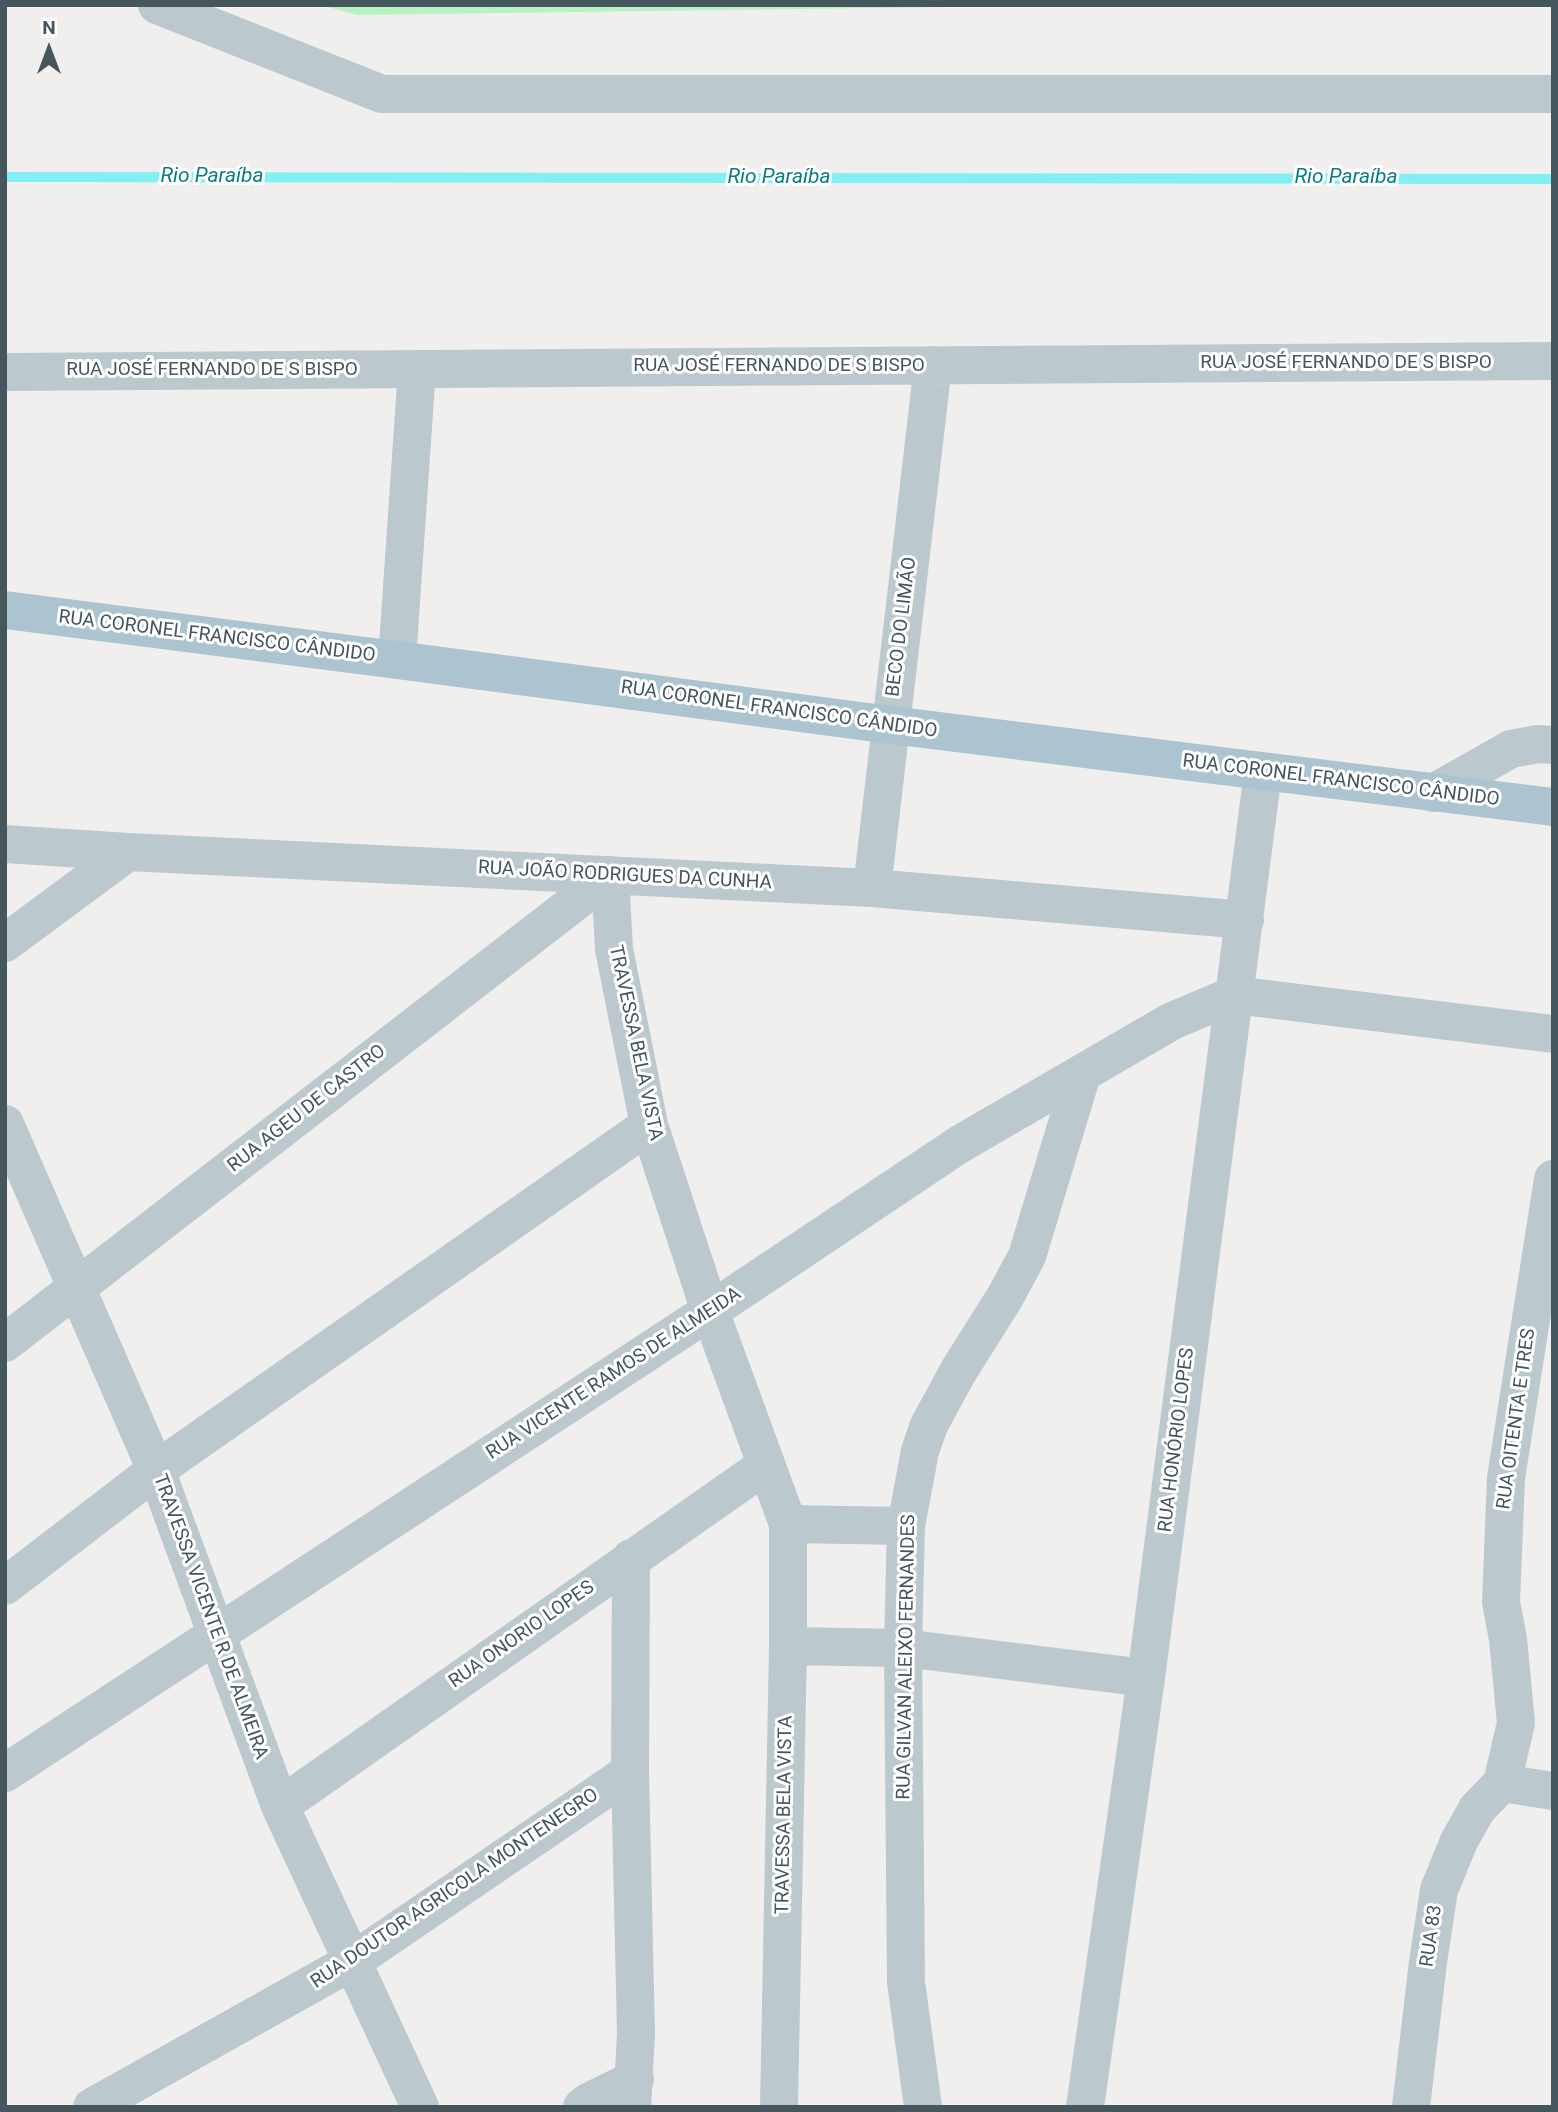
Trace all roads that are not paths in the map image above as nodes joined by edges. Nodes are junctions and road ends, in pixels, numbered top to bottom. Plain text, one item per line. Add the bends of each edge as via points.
1 (157, 5) edge
2 (1553, 94) edge
3 (1553, 361) edge
4 (933, 365) junction
5 (417, 369) junction
6 (5, 372) edge
7 (5, 610) edge
8 (397, 660) junction
9 (891, 725) junction
10 (1553, 745) edge
11 (1263, 772) junction
12 (1433, 793) junction
13 (1553, 807) edge
14 (5, 844) edge
15 (128, 852) junction
16 (610, 875) junction
17 (872, 888) junction
18 (1245, 920) junction
19 (5, 943) edge
20 (1234, 995) junction
21 (1553, 1034) edge
22 (1082, 1074) junction
23 (5, 1124) edge
24 (649, 1125) junction
25 (1553, 1179) edge
26 (76, 1287) junction
27 (710, 1311) junction
28 (5, 1343) edge
29 (766, 1465) junction
30 (156, 1470) junction
31 (788, 1524) junction
32 (906, 1527) junction
33 (631, 1559) junction
34 (5, 1586) edge
35 (216, 1634) junction
36 (788, 1646) junction
37 (903, 1648) junction
38 (1146, 1678) junction
39 (630, 1772) junction
40 (5, 1773) edge
41 (1502, 1783) junction
42 (1553, 1791) edge
43 (280, 1806) junction
44 (353, 1961) junction
45 (634, 2093) edge
46 (92, 2107) edge
47 (421, 2107) edge
48 (582, 2107) edge
49 (779, 2107) edge
50 (923, 2107) edge
51 (1085, 2107) edge
52 (1411, 2107) edge

1 - 2 street via 382,94
3 - 4 street, RUA JOSÉ FERNANDO DE S BISPO
4 - 5 street, RUA JOSÉ FERNANDO DE S BISPO
4 - 9 street, BECO DO LIMÃO
5 - 6 street, RUA JOSÉ FERNANDO DE S BISPO
5 - 8 street
7 - 8 main road, RUA CORONEL FRANCISCO CÂNDIDO
8 - 9 main road, RUA CORONEL FRANCISCO CÂNDIDO
9 - 11 main road, RUA CORONEL FRANCISCO CÂNDIDO
9 - 17 street, BECO DO LIMÃO
10 - 12 street via 1511,749
11 - 12 main road, RUA CORONEL FRANCISCO CÂNDIDO
11 - 18 street, RUA HONÓRIO LOPES
12 - 13 main road, RUA CORONEL FRANCISCO CÂNDIDO
14 - 15 street, RUA JOÃO RODRIGUES DA CUNHA
15 - 16 street, RUA JOÃO RODRIGUES DA CUNHA
15 - 19 street
16 - 17 street, RUA JOÃO RODRIGUES DA CUNHA
16 - 24 street, TRAVESSA BELA VISTA via 614,949
16 - 26 street, RUA AGEU DE CASTRO
17 - 18 street, RUA JOÃO RODRIGUES DA CUNHA
18 - 20 street, RUA HONÓRIO LOPES
20 - 21 street
20 - 22 street, RUA VICENTE RAMOS DE ALMEIDA via 1172,1021
20 - 38 street, RUA HONÓRIO LOPES
22 - 27 street, RUA VICENTE RAMOS DE ALMEIDA via 960,1144
22 - 32 street, RUA GILVAN ALEIXO FERNANDES via 1027,1255 929,1425
23 - 26 street, TRAVESSA VICENTE R DE ALMEIRA
24 - 27 street, TRAVESSA BELA VISTA
24 - 30 street
25 - 41 street, RUA OITENTA E TRES via 1506,1478 1501,1602 1516,1723
26 - 28 street, RUA AGEU DE CASTRO
26 - 30 street, TRAVESSA VICENTE R DE ALMEIRA
27 - 29 street, TRAVESSA BELA VISTA
27 - 35 street, RUA VICENTE RAMOS DE ALMEIDA
29 - 31 street, TRAVESSA BELA VISTA
29 - 33 street, RUA ONORIO LOPES
30 - 34 street
30 - 35 street, TRAVESSA VICENTE R DE ALMEIRA
31 - 32 street
31 - 36 street, TRAVESSA BELA VISTA
32 - 37 street, RUA GILVAN ALEIXO FERNANDES
33 - 39 street
33 - 43 street, RUA ONORIO LOPES
35 - 40 street, RUA VICENTE RAMOS DE ALMEIDA
35 - 43 street, TRAVESSA VICENTE R DE ALMEIRA
36 - 37 street
36 - 49 street, TRAVESSA BELA VISTA
37 - 38 street
37 - 50 street, RUA GILVAN ALEIXO FERNANDES via 906,1982
38 - 51 street, RUA HONÓRIO LOPES
39 - 44 street, RUA DOUTOR AGRICOLA MONTENEGRO
39 - 45 street
41 - 42 street
41 - 52 street, RUA 83 via 1478,1809 1459,1841 1439,1890
43 - 44 street, TRAVESSA VICENTE R DE ALMEIRA
44 - 46 street, RUA DOUTOR AGRICOLA MONTENEGRO
44 - 47 street, TRAVESSA VICENTE R DE ALMEIRA
45 - 48 street via 590,2101

